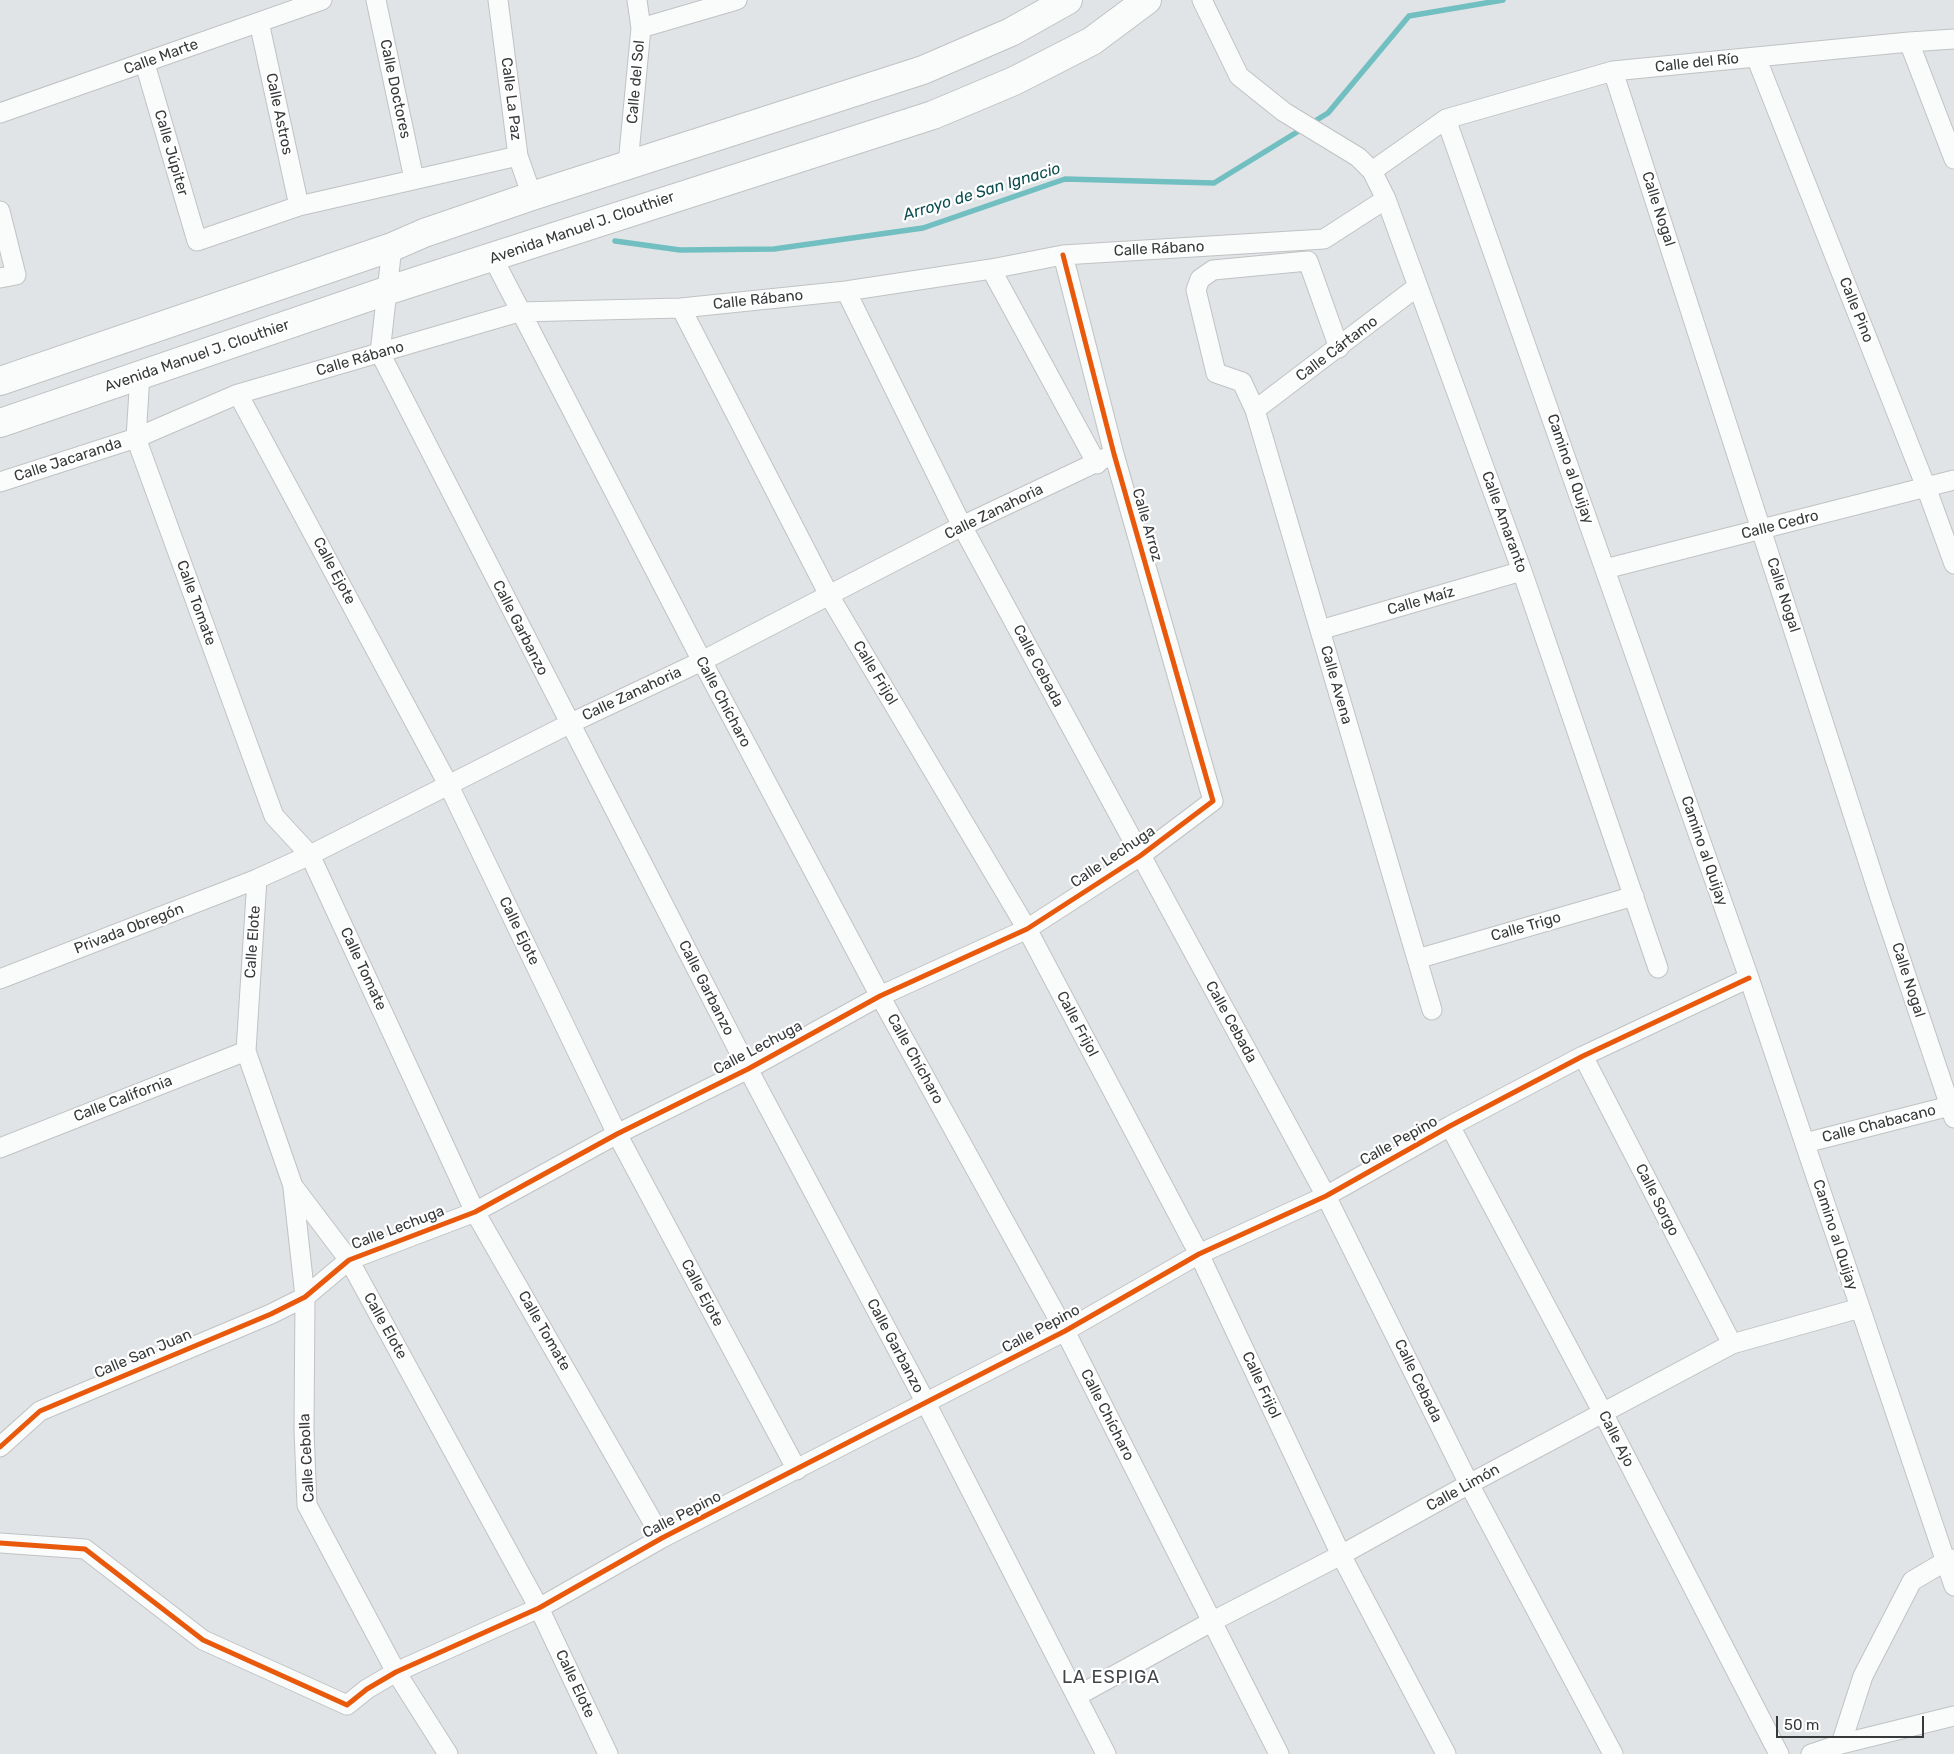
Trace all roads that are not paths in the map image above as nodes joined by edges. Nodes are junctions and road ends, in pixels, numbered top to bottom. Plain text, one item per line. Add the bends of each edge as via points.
1 (322, 0) edge
2 (376, 0) edge
3 (498, 0) edge
4 (638, 0) edge
5 (737, 0) edge
6 (1068, 0) edge
7 (1147, 0) edge
8 (1202, 0) edge
9 (259, 22) junction
10 (641, 28) junction
11 (1954, 40) edge
12 (1909, 42) junction
13 (1756, 58) junction
14 (145, 64) junction
15 (1613, 71) junction
16 (0, 113) edge
17 (1446, 120) junction
18 (518, 156) junction
19 (1954, 159) edge
20 (628, 164) junction
21 (1372, 171) junction
22 (414, 179) junction
23 (532, 196) junction
24 (1386, 199) junction
25 (299, 206) junction
26 (0, 211) edge
27 (392, 248) junction
28 (1063, 255) junction
29 (493, 258) junction
30 (991, 269) junction
31 (8, 277) edge
32 (1418, 286) junction
33 (386, 291) junction
34 (846, 291) junction
35 (681, 308) junction
36 (519, 312) junction
37 (1339, 348) junction
38 (380, 353) junction
39 (140, 375) junction
40 (0, 382) edge
41 (238, 394) junction
42 (1255, 410) junction
43 (0, 423) edge
44 (136, 438) junction
45 (1114, 454) junction
46 (1097, 464) junction
47 (1954, 480) edge
48 (0, 482) edge
49 (1926, 487) junction
50 (962, 526) junction
51 (1762, 530) junction
52 (1954, 564) edge
53 (1605, 569) junction
54 (1522, 571) junction
55 (830, 597) junction
56 (1320, 630) junction
57 (702, 661) junction
58 (569, 724) junction
59 (449, 786) junction
60 (1213, 801) joint
61 (310, 855) junction
62 (1140, 856) junction
63 (257, 879) junction
64 (1634, 896) junction
65 (1027, 929) junction
66 (1417, 959) junction
67 (1658, 968) dead end
68 (1749, 978) junction
69 (0, 979) edge
70 (880, 996) junction
71 (1432, 1010) dead end
72 (246, 1051) junction
73 (1583, 1056) junction
74 (748, 1069) junction
75 (1953, 1109) edge
76 (1450, 1126) junction
77 (617, 1134) junction
78 (1805, 1143) junction
79 (0, 1148) edge
80 (293, 1186) junction
81 (1326, 1196) junction
82 (476, 1212) junction
83 (1199, 1254) junction
84 (349, 1260) junction
85 (306, 1297) junction
86 (1860, 1308) junction
87 (1065, 1331) junction
88 (1732, 1344) junction
89 (926, 1403) junction
90 (1603, 1413) junction
91 (0, 1447) edge
92 (797, 1470) junction
93 (1469, 1484) junction
94 (662, 1538) junction
95 (0, 1543) edge
96 (1341, 1556) junction
97 (1950, 1560) edge
98 (1954, 1586) edge
99 (539, 1608) junction
100 (1211, 1622) junction
101 (396, 1672) junction
102 (1077, 1696) junction
103 (1954, 1716) edge
104 (1841, 1744) junction
105 (448, 1754) edge
106 (608, 1754) edge
107 (1106, 1754) edge
108 (1279, 1754) edge
109 (1446, 1754) edge
110 (1613, 1754) edge
111 (1779, 1754) edge
112 (1811, 1754) edge

1 - 9 street, Calle Marte
2 - 22 street, Calle Doctores
3 - 18 street, Calle La Paz
4 - 10 street, Calle del Sol
5 - 10 street
6 - 20 main road via 1010,32 923,70
7 - 29 main road, Avenida Manuel J. Clouthier via 1092,40 1014,81 932,115
8 - 21 street, Calle Amaranto via 1239,76 1284,112 1358,157
9 - 14 street, Calle Marte
9 - 25 street, Calle Astros
10 - 20 street, Calle del Sol
11 - 12 street, Calle del Río
12 - 13 street, Calle del Río
12 - 19 street
13 - 15 street, Calle del Río
13 - 49 street, Calle Pino
14 - 16 street, Calle Marte
14 - 25 street, Calle Júpiter via 196,241
15 - 17 street, Calle del Río
15 - 51 street, Calle Nogal
17 - 21 street, Calle del Río
17 - 53 street, Camino al Quijay
18 - 22 street
18 - 23 street, Calle La Paz
20 - 23 main road
21 - 24 street, Calle Amaranto
22 - 25 street
23 - 27 main road via 424,233
24 - 28 street, Calle Rábano via 1324,239
24 - 32 street, Calle Amaranto
26 - 31 street
27 - 33 street
27 - 40 main road
28 - 30 street, Calle Rábano
28 - 45 street, Calle Arroz
29 - 33 main road, Avenida Manuel J. Clouthier
29 - 36 street, Calle Chícharo
30 - 34 street, Calle Rábano
30 - 46 street
32 - 37 street, Calle Cártamo
32 - 54 street, Calle Amaranto
33 - 38 street
33 - 39 main road, Avenida Manuel J. Clouthier
34 - 35 street, Calle Rábano
34 - 50 street, Calle Cebada
35 - 36 street, Calle Rábano
35 - 55 street, Calle Frijol
36 - 38 street, Calle Rábano
36 - 57 street, Calle Chícharo
37 - 42 street, Calle Cártamo
37 - 42 street, Calle Avena via 1308,261 1214,270 1200,280 1196,290 1216,373 1242,382
38 - 41 street, Calle Rábano
38 - 58 street, Calle Garbanzo
39 - 43 main road, Avenida Manuel J. Clouthier
39 - 44 street, Calle Tomate
41 - 44 street, Calle Rábano
41 - 59 street, Calle Ejote
42 - 56 street, Calle Avena
44 - 48 street, Calle Jacaranda
44 - 61 street, Calle Tomate via 274,816
45 - 46 street, Calle Zanahoria
45 - 60 street, Calle Arroz
46 - 50 street, Calle Zanahoria
47 - 49 street, Calle Cedro
49 - 51 street, Calle Cedro
49 - 52 street, Calle Pino
50 - 55 street, Calle Zanahoria
50 - 62 street, Calle Cebada
51 - 53 street, Calle Cedro
51 - 75 street, Calle Nogal
53 - 68 street, Camino al Quijay
54 - 56 street, Calle Maíz
54 - 64 street, Calle Amaranto
55 - 57 street, Calle Zanahoria
55 - 65 street, Calle Frijol
56 - 66 street, Calle Avena
57 - 58 street, Calle Zanahoria
57 - 70 street, Calle Chícharo
58 - 59 street, Calle Zanahoria
58 - 74 street, Calle Garbanzo
59 - 61 street, Calle Zanahoria
59 - 77 street, Calle Ejote
60 - 62 street, Calle Lechuga
61 - 63 street, Calle Zanahoria
61 - 82 street, Calle Tomate
62 - 65 street, Calle Lechuga
62 - 81 street, Calle Cebada
63 - 69 street, Privada Obregón
63 - 72 street, Calle Elote
64 - 66 street, Calle Trigo
64 - 67 street, Calle Amaranto
65 - 70 street, Calle Lechuga
65 - 83 street, Calle Frijol
66 - 71 street, Calle Avena
68 - 73 street, Calle Pepino
68 - 78 street, Camino al Quijay
70 - 74 street, Calle Lechuga
70 - 87 street, Calle Chícharo
72 - 79 street, Calle California
72 - 80 street, Calle Elote
73 - 76 street, Calle Pepino
73 - 88 street, Calle Sorgo
74 - 77 street, Calle Lechuga
74 - 89 street, Calle Garbanzo
75 - 78 street, Calle Chabacano
76 - 81 street, Calle Pepino
76 - 90 street, Calle Ajo
77 - 82 street, Calle Lechuga
77 - 92 street, Calle Ejote
78 - 86 street, Camino al Quijay
80 - 84 street, Calle Elote
80 - 85 street, Calle Cebolla
81 - 83 street, Calle Pepino
81 - 93 street, Calle Cebada
82 - 84 street, Calle Lechuga
82 - 94 street, Calle Tomate
83 - 87 street, Calle Pepino
83 - 96 street, Calle Frijol
84 - 85 street, Calle Lechuga
84 - 99 street, Calle Elote
85 - 91 street, Calle San Juan via 40,1411
85 - 101 street, Calle Cebolla via 304,1430 307,1505
86 - 88 street, Calle Limón
86 - 97 street, Camino al Quijay
87 - 89 street, Calle Pepino
87 - 100 street, Calle Chícharo
88 - 90 street, Calle Limón
89 - 92 street, Calle Pepino
89 - 102 street, Calle Garbanzo
90 - 93 street, Calle Limón
90 - 111 street, Calle Ajo
92 - 94 street, Calle Pepino
93 - 96 street, Calle Limón
93 - 110 street, Calle Cebada
94 - 99 street, Calle Pepino
95 - 101 street, Calle Pepino via 85,1549 203,1640 347,1705 366,1689
96 - 100 street, Calle Limón
96 - 109 street, Calle Frijol
97 - 98 street, Camino al Quijay
97 - 104 street via 1912,1581 1863,1676
99 - 101 street, Calle Pepino
99 - 106 street, Calle Elote
100 - 102 street, Calle Limón
100 - 108 street, Calle Chícharo
101 - 105 street, Calle Cebolla
102 - 107 street, Calle Garbanzo
103 - 104 street
104 - 112 street

